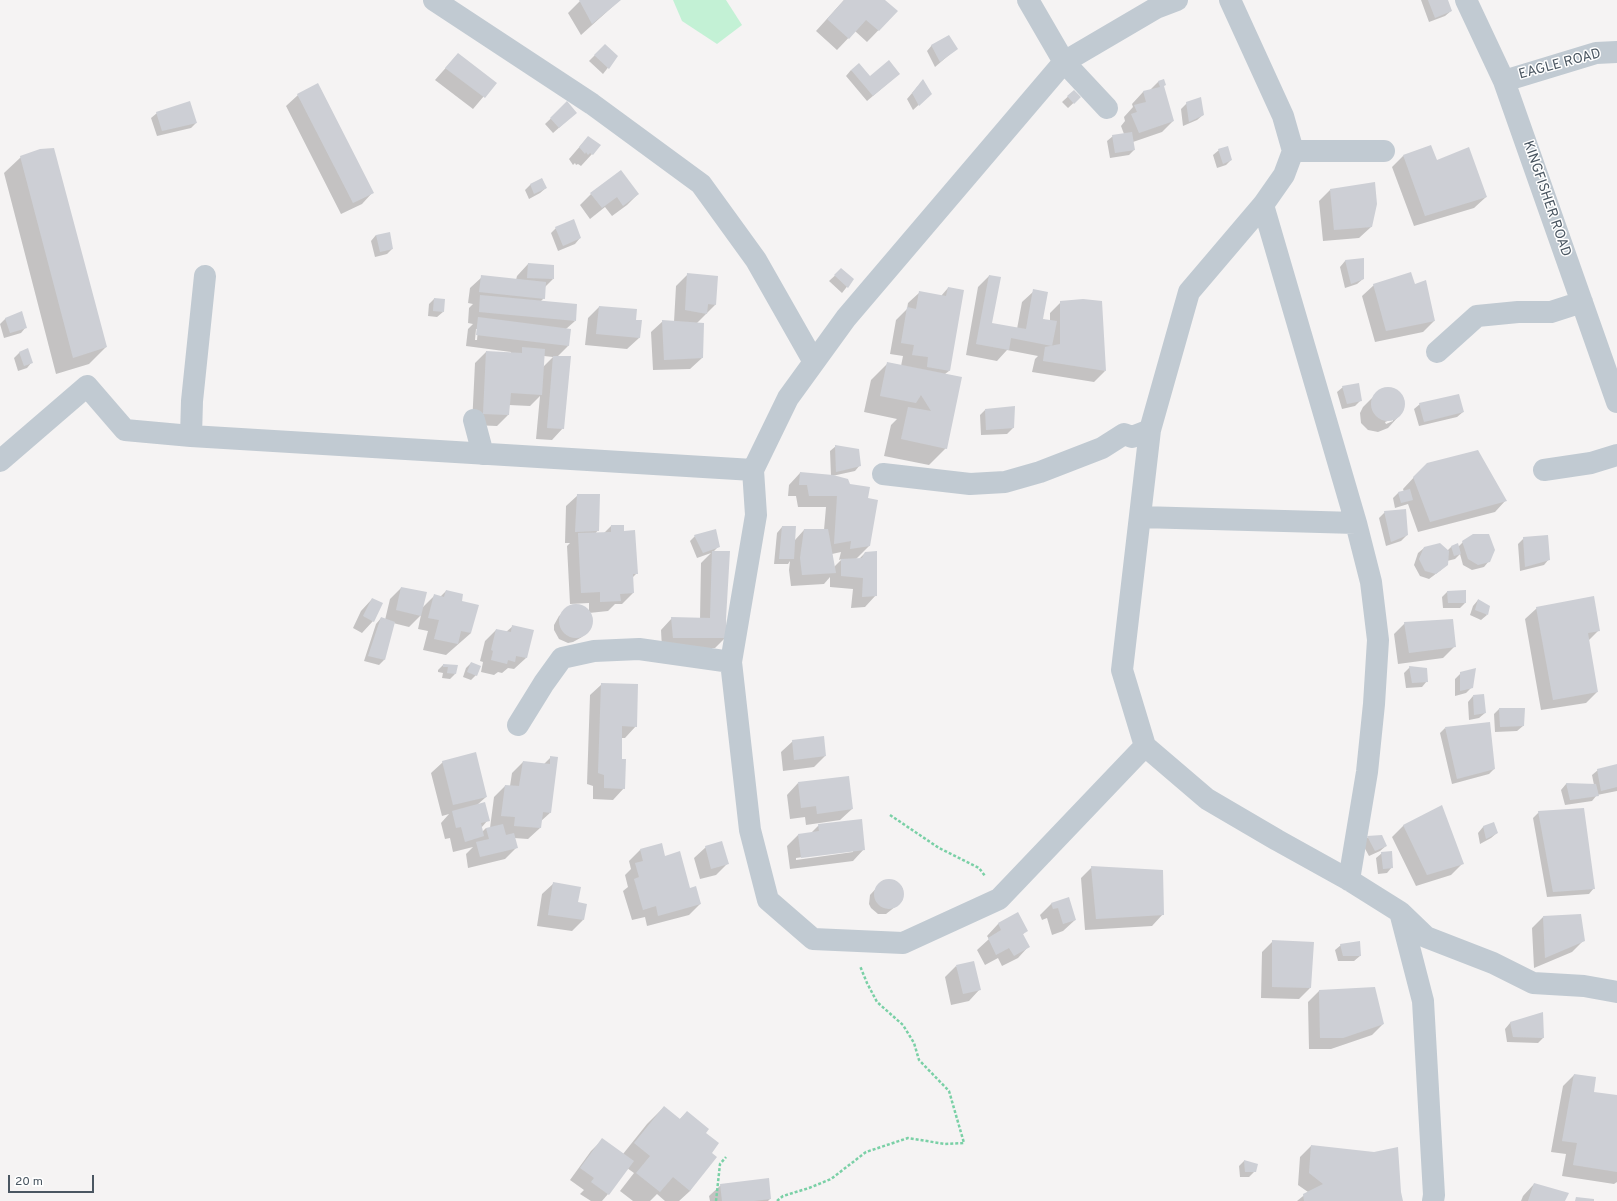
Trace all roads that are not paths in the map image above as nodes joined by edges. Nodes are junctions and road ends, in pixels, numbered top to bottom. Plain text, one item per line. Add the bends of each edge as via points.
1 (434, 0) edge
2 (1028, 0) edge
3 (1177, 0) edge
4 (1230, 0) edge
5 (1466, 0) edge
6 (1617, 52) edge
7 (1064, 62) junction
8 (1504, 81) junction
9 (1107, 108) dead end
10 (1294, 151) junction
11 (1384, 151) dead end
12 (1263, 205) junction
13 (205, 276) dead end
14 (1582, 302) junction
15 (1437, 352) dead end
16 (814, 362) junction
17 (1617, 402) edge
18 (474, 420) dead end
19 (1150, 430) junction
20 (191, 436) junction
21 (483, 454) junction
22 (1617, 455) edge
23 (0, 461) edge
24 (753, 470) junction
25 (1544, 470) dead end
26 (883, 474) dead end
27 (1140, 517) junction
28 (1356, 523) junction
29 (731, 662) junction
30 (518, 725) dead end
31 (1145, 746) junction
32 (1349, 880) junction
33 (1400, 912) junction
34 (1617, 992) edge
35 (1433, 1201) edge

1 - 16 street via 592,104 701,184 756,260
2 - 7 street
3 - 7 street via 1156,8
4 - 10 street via 1283,116
5 - 8 street, KINGFISHER ROAD
6 - 8 street, EAGLE ROAD via 1596,53
7 - 9 street
7 - 16 street via 846,318
8 - 14 street, KINGFISHER ROAD
10 - 11 street
10 - 12 street via 1284,175
12 - 19 street via 1189,292
12 - 28 street
13 - 20 street via 192,401
14 - 15 street via 1551,312 1477,316
14 - 17 street, KINGFISHER ROAD
16 - 24 street via 788,398
18 - 21 street
19 - 26 street via 1132,437 1124,434 1102,448 1040,472 1005,482 970,484
19 - 27 street
20 - 21 street
20 - 23 street via 125,430 87,386
21 - 24 street
22 - 25 street via 1591,463
24 - 29 street via 756,515
27 - 28 street
27 - 31 street via 1122,670
28 - 32 street via 1371,582 1378,640 1367,772
29 - 30 street via 639,649 594,651 562,658
29 - 31 street via 750,830 768,900 813,939 903,943 999,899
31 - 32 street via 1207,799
32 - 33 street
33 - 34 street via 1426,937 1493,963 1533,983 1584,986
33 - 35 street via 1423,1001

